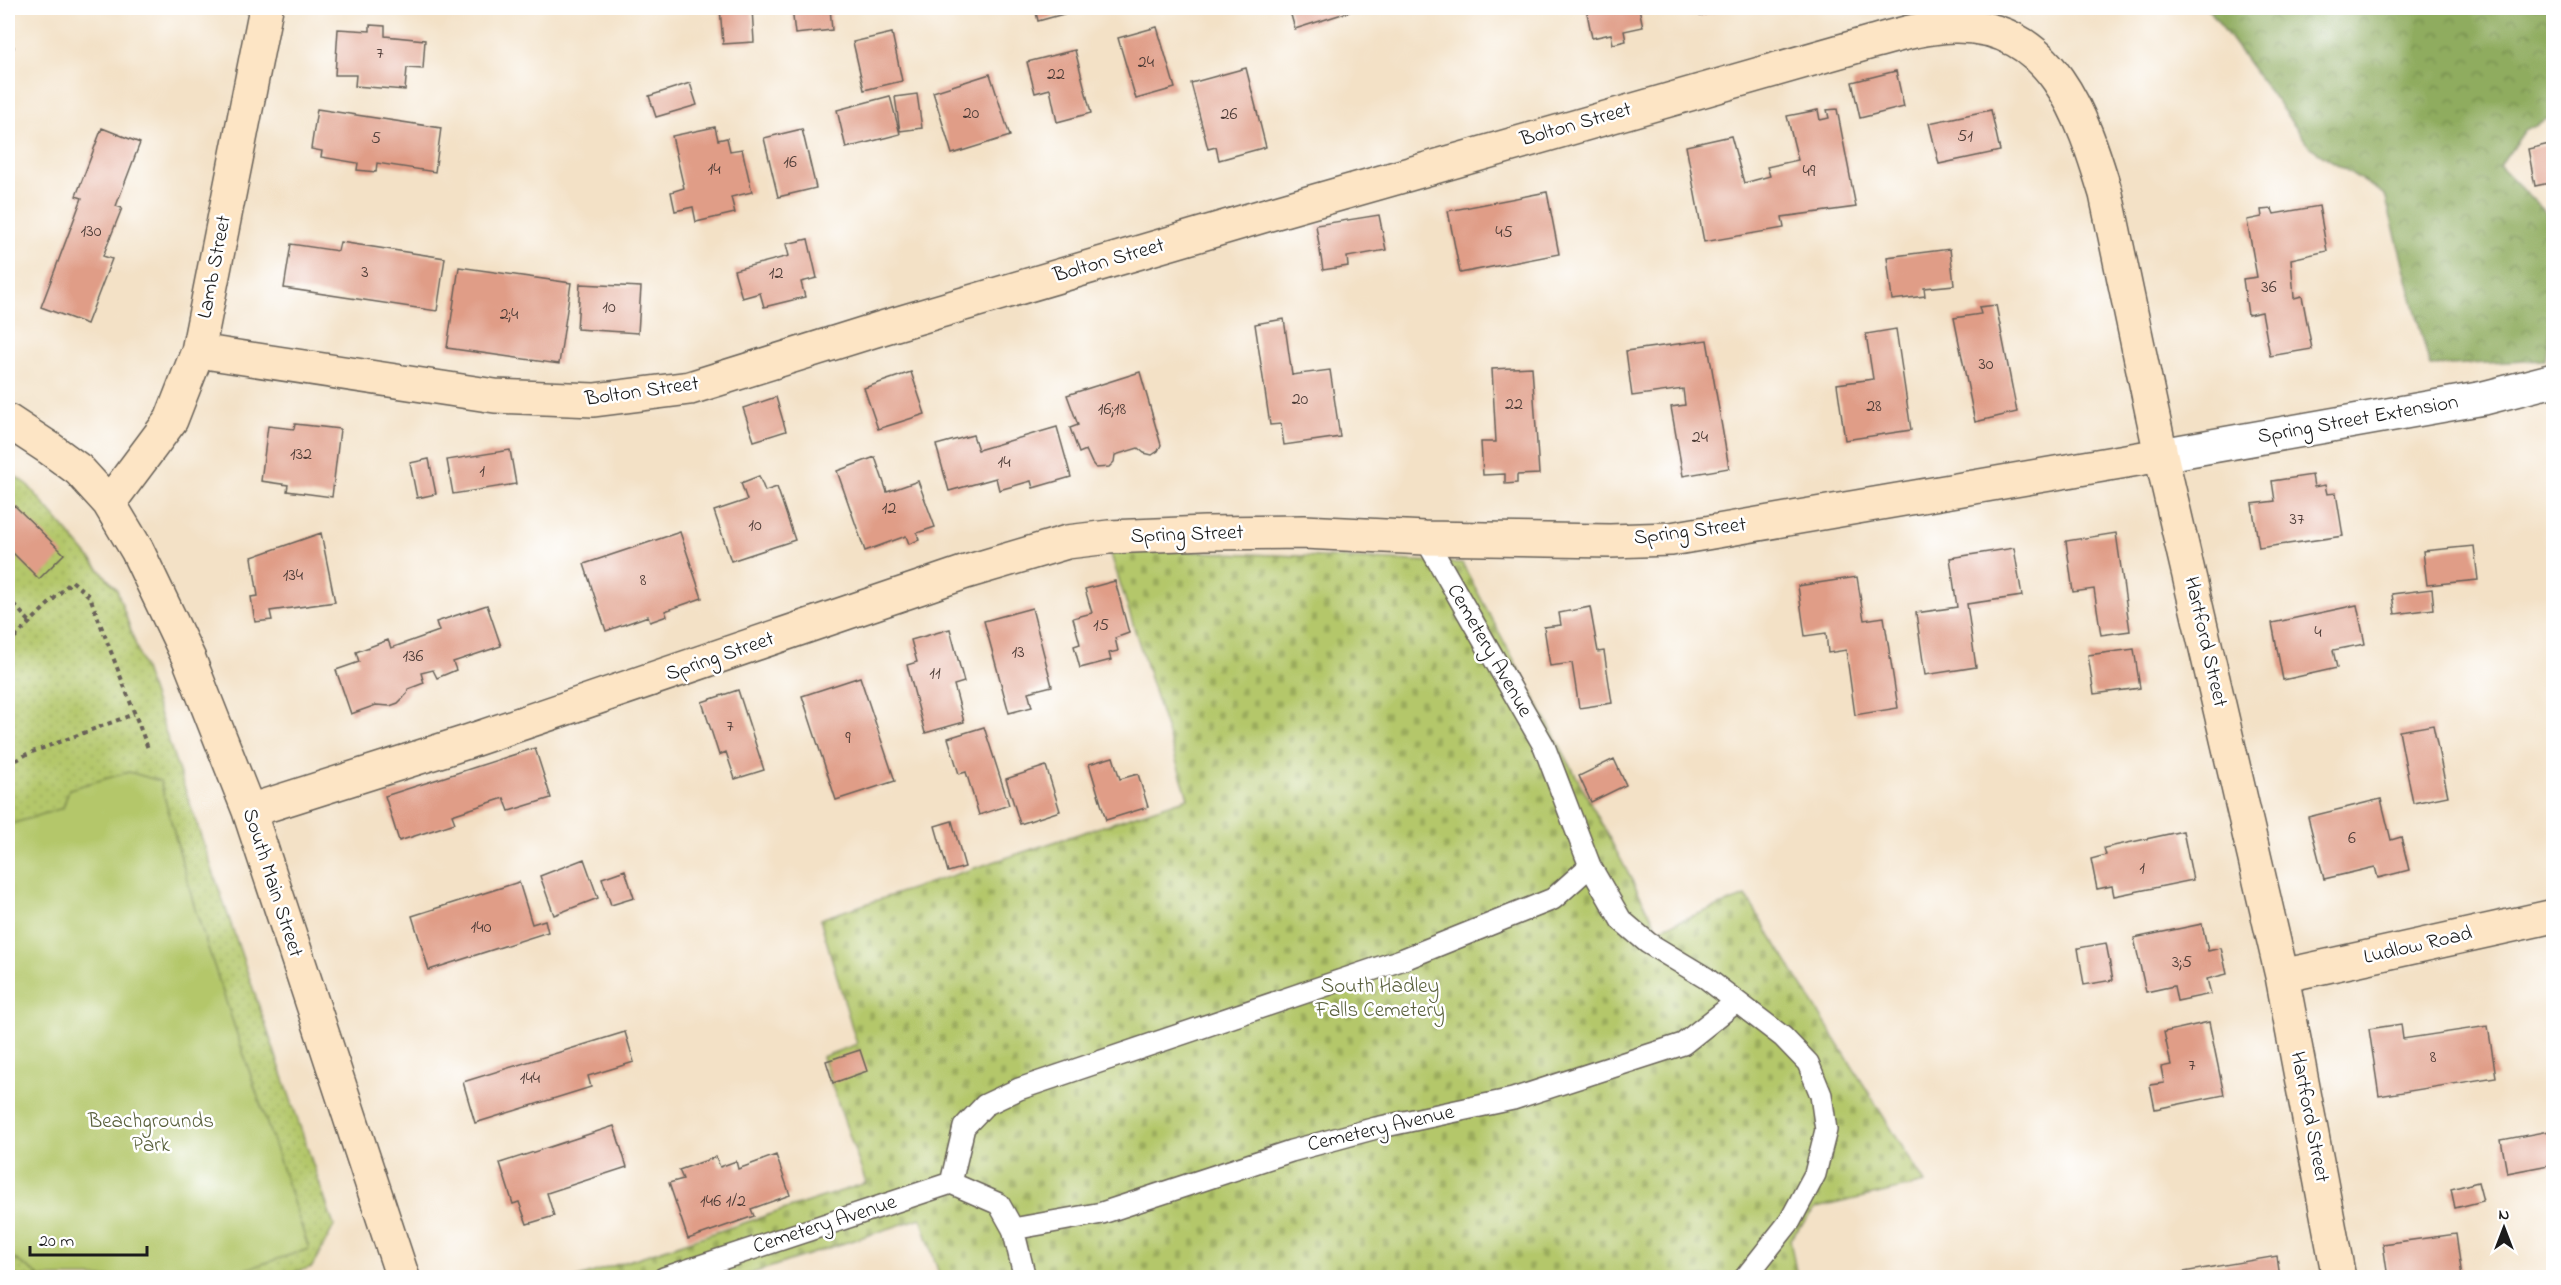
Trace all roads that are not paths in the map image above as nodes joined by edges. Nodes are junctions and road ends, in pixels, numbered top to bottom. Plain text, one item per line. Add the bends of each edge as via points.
1 (267, 8) edge
2 (2008, 37) joint
3 (198, 351) junction
4 (2553, 380) edge
5 (8, 421) edge
6 (2161, 455) junction
7 (108, 503) junction
8 (1425, 538) junction
9 (249, 811) junction
10 (1590, 866) junction
11 (2553, 915) edge
12 (2282, 976) junction
13 (1736, 1002) junction
14 (951, 1184) junction
15 (1013, 1229) junction
16 (402, 1278) edge
17 (664, 1278) edge
18 (1025, 1278) edge
19 (1745, 1278) edge
20 (2339, 1278) edge

1 - 3 street, Lamb Street
2 - 3 street, Bolton Street via 1986,29 1952,26 1872,42 1261,216 690,388 613,399 495,396
2 - 6 street, Hartford Street via 2023,45 2057,77 2094,152
3 - 7 street, Lamb Street via 171,420
4 - 6 street, Spring Street Extension via 2484,398
5 - 7 street, South Main Street via 79,470
6 - 8 street, Spring Street via 1671,539
6 - 12 street, Hartford Street
7 - 9 street, South Main Street via 136,550 189,659
8 - 9 street, Spring Street via 1304,532 1205,533 1067,542 966,572 464,743
8 - 10 lane, Cemetery Avenue via 1544,746
9 - 16 street, South Main Street
10 - 13 lane, Cemetery Avenue via 1621,920 1648,943 1706,978
10 - 14 lane via 1553,899 1404,959 1019,1089 985,1105 964,1127
11 - 12 street, Ludlow Road
12 - 20 street, Hartford Street
13 - 15 lane, Cemetery Avenue via 1683,1044 1513,1099 1376,1128 1291,1151 1102,1213
13 - 19 lane, Cemetery Avenue via 1783,1037 1808,1063 1821,1095 1826,1130 1815,1174 1790,1221
14 - 15 lane via 999,1204
14 - 17 lane, Cemetery Avenue
15 - 18 lane

